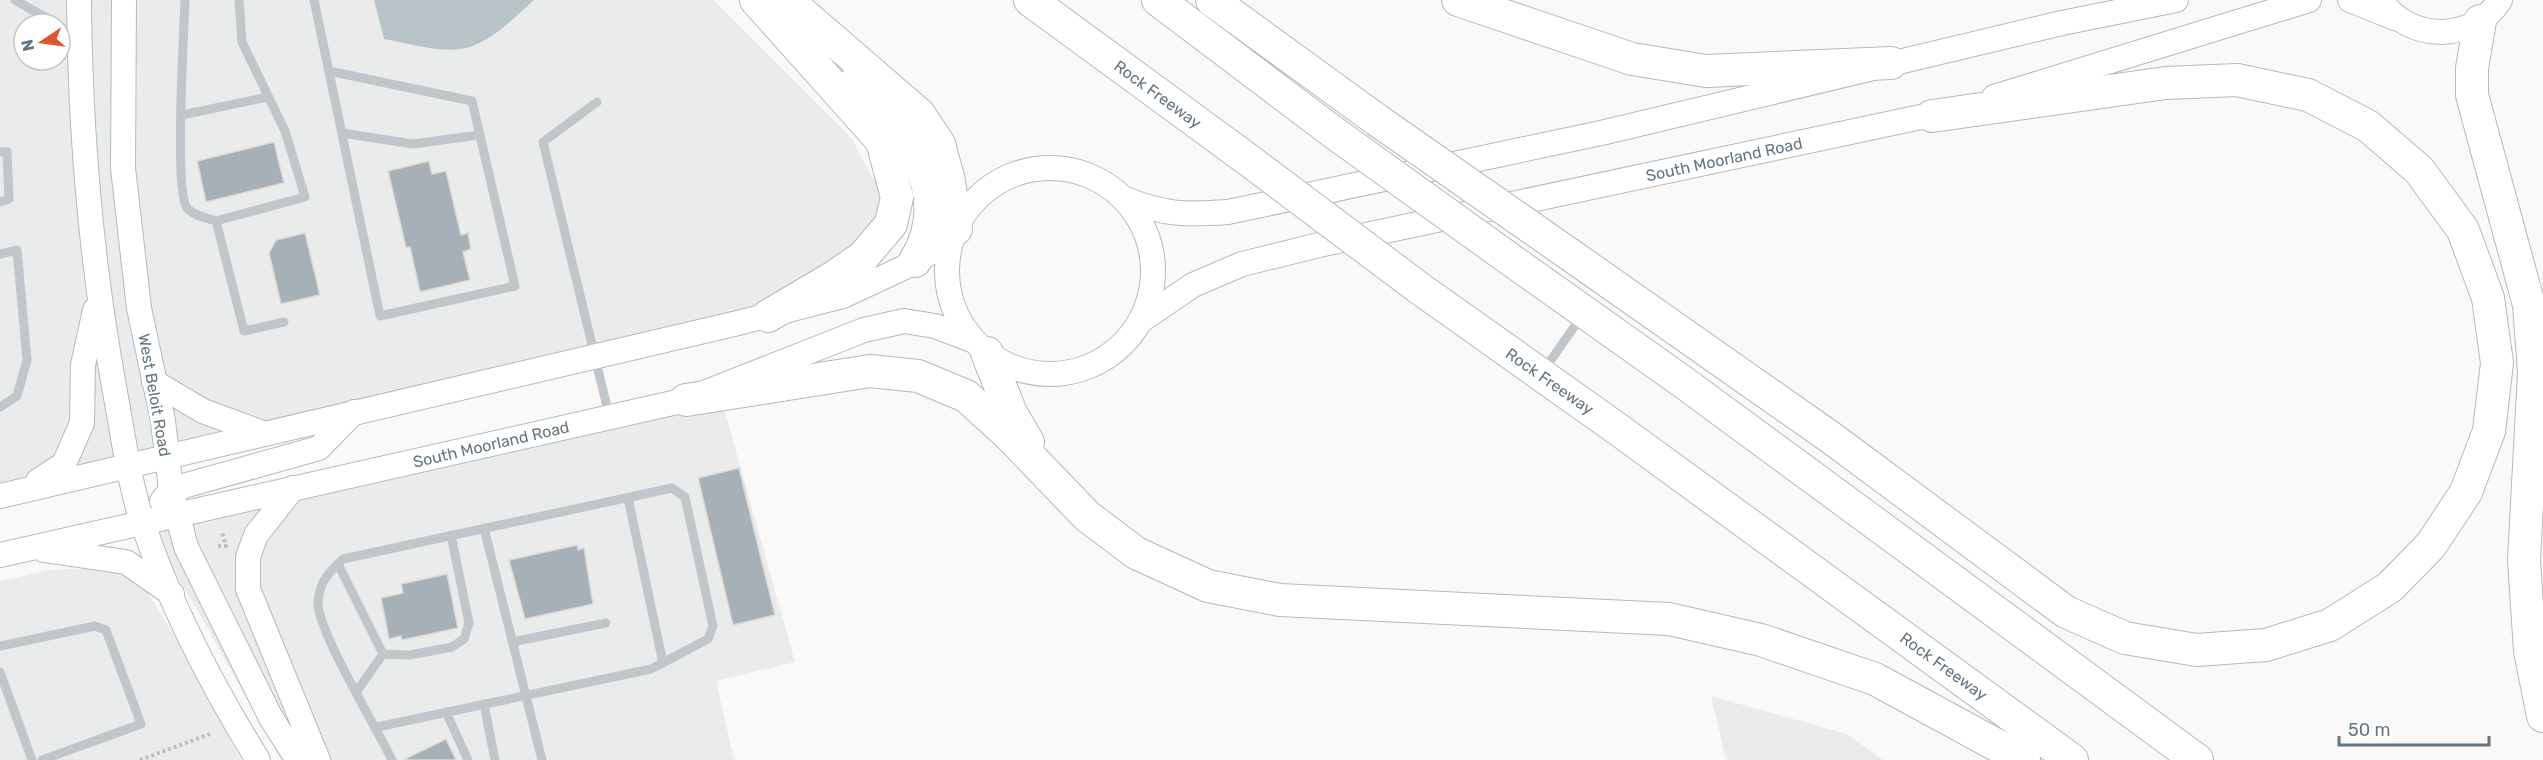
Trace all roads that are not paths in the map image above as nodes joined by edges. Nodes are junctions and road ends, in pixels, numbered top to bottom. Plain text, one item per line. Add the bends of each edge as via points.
1 (15, 0) edge
2 (79, 0) edge
3 (124, 0) edge
4 (185, 0) edge
5 (239, 0) edge
6 (314, 0) edge
7 (756, 0) edge
8 (785, 0) edge
9 (1030, 0) edge
10 (1158, 0) edge
11 (1212, 0) edge
12 (1458, 0) edge
13 (2176, 0) edge
14 (2309, 0) edge
15 (2350, 0) edge
16 (2381, 0) edge
17 (2495, 6) edge
18 (36, 12) edge
19 (72, 16) edge
20 (2397, 18) junction
21 (1891, 63) junction
22 (329, 71) junction
23 (71, 72) edge
24 (268, 97) junction
25 (597, 102) dead end
26 (182, 115) junction
27 (1932, 116) junction
28 (342, 134) junction
29 (480, 135) junction
30 (0, 152) edge
31 (1125, 199) junction
32 (0, 202) edge
33 (216, 221) junction
34 (953, 235) junction
35 (0, 254) edge
36 (915, 261) junction
37 (98, 299) junction
38 (1584, 312) junction
39 (768, 316) junction
40 (1143, 319) junction
41 (284, 322) dead end
42 (980, 346) junction
43 (594, 355) junction
44 (1541, 374) junction
45 (154, 382) junction
46 (686, 400) junction
47 (0, 406) edge
48 (354, 412) junction
49 (610, 417) junction
50 (265, 434) junction
51 (166, 457) junction
52 (129, 466) junction
53 (1050, 478) junction
54 (293, 488) junction
55 (23, 490) junction
56 (171, 490) junction
57 (0, 496) edge
58 (628, 498) junction
59 (177, 515) junction
60 (143, 523) junction
61 (484, 528) junction
62 (451, 536) junction
63 (32, 548) junction
64 (0, 555) edge
65 (338, 564) junction
66 (172, 594) junction
67 (606, 623) dead end
68 (512, 642) junction
69 (0, 646) edge
70 (383, 654) junction
71 (663, 663) junction
72 (0, 672) edge
73 (357, 691) junction
74 (525, 695) junction
75 (484, 704) junction
76 (446, 712) junction
77 (2543, 716) edge
78 (378, 730) junction
79 (32, 760) edge
80 (42, 760) edge
81 (258, 760) edge
82 (298, 760) edge
83 (318, 760) edge
84 (392, 760) edge
85 (399, 760) edge
86 (468, 760) edge
87 (495, 760) edge
88 (542, 760) edge
89 (2024, 760) edge
90 (2072, 760) edge
91 (2197, 760) edge

1 - 18 lane
2 - 19 main road
3 - 45 main road, West Beloit Road via 123,168 139,308
4 - 26 lane
5 - 24 lane via 242,42
6 - 22 lane
7 - 39 highway via 882,141 897,197 891,224 863,257
8 - 34 highway via 919,114 939,144 949,181
8 - 36 highway via 835,60 894,119 912,144 928,191 931,229
9 - 44 highway, Rock Freeway, bridge
10 - 38 highway, bridge via 1332,132
11 - 27 highway, bridge via 1830,437 2066,612 2125,638 2197,650 2266,645 2330,625 2390,587 2431,545 2466,492 2489,431 2496,363 2488,297 2463,230 2420,170 2368,126 2308,95 2237,80 2166,83
12 - 21 highway via 1632,59 1706,71
13 - 21 main road
14 - 27 main road, South Moorland Road
15 - 20 main road
16 - 20 main road
17 - 20 main road via 2460,30 2439,33 2417,29
17 - 77 highway via 2472,68 2472,95 2529,305 2534,372 2524,560 2530,651
21 - 31 main road via 1601,133 1228,212 1183,215
22 - 28 lane
22 - 29 lane via 472,101
23 - 37 main road
24 - 26 lane
24 - 33 lane via 285,131 305,197
25 - 43 lane via 543,142
26 - 33 lane via 184,203 196,215
27 - 40 main road, South Moorland Road via 1242,264 1193,285
28 - 29 lane via 413,144
28 - 29 lane via 380,316 515,286
30 - 32 lane via 7,152 9,199
31 - 34 main road via 1098,179 1066,169 1032,169 1001,180 974,201
31 - 40 main road via 1143,225 1153,256 1152,288
33 - 41 lane via 244,331
34 - 36 main road
34 - 42 main road via 947,276 954,310
35 - 47 lane via 17,250 27,360 17,396
36 - 39 main road via 843,296
37 - 52 main road
37 - 55 main road via 83,365 82,423 64,464
38 - 44 lane
38 - 91 highway
39 - 43 main road
40 - 42 main road via 1109,356 1073,373 1043,375 1013,368
42 - 46 main road, South Moorland Road via 935,326 904,321 864,330
42 - 53 highway via 1011,413
43 - 48 main road
43 - 49 lane
44 - 90 highway, Rock Freeway
45 - 50 main road via 203,411
45 - 51 main road, West Beloit Road
46 - 49 main road, South Moorland Road
46 - 53 highway via 870,371 918,376 966,396
48 - 50 main road
48 - 56 main road via 319,448
49 - 54 main road, South Moorland Road
50 - 51 main road
51 - 52 main road
51 - 56 main road, West Beloit Road
52 - 55 main road
52 - 60 main road
53 - 89 highway via 1087,516 1136,553 1208,586 1280,600 1669,619 1761,639 1875,679
54 - 59 main road, South Moorland Road
54 - 83 main road via 256,535 248,557 248,589
55 - 57 main road
56 - 59 main road, West Beloit Road
56 - 60 main road
58 - 61 lane
58 - 71 lane
58 - 71 lane via 672,488 685,497 713,626 708,639
59 - 60 main road, South Moorland Road
59 - 82 main road, West Beloit Road via 189,554 271,718
60 - 63 main road, South Moorland Road
60 - 66 main road
61 - 62 lane
61 - 68 lane
62 - 65 lane via 343,559
62 - 70 lane via 469,623 464,639 452,647 431,651
63 - 64 main road, South Moorland Road
63 - 66 main road via 126,562
65 - 70 lane
65 - 73 lane via 324,576 318,602 331,643
66 - 81 main road
67 - 68 lane
68 - 74 lane
69 - 80 lane via 95,626 106,630 141,724
70 - 73 lane
71 - 74 lane via 651,669
72 - 79 lane
73 - 78 lane
74 - 75 lane
74 - 88 lane
75 - 76 lane
75 - 87 lane
76 - 78 lane
76 - 86 lane
78 - 84 lane
78 - 85 lane

